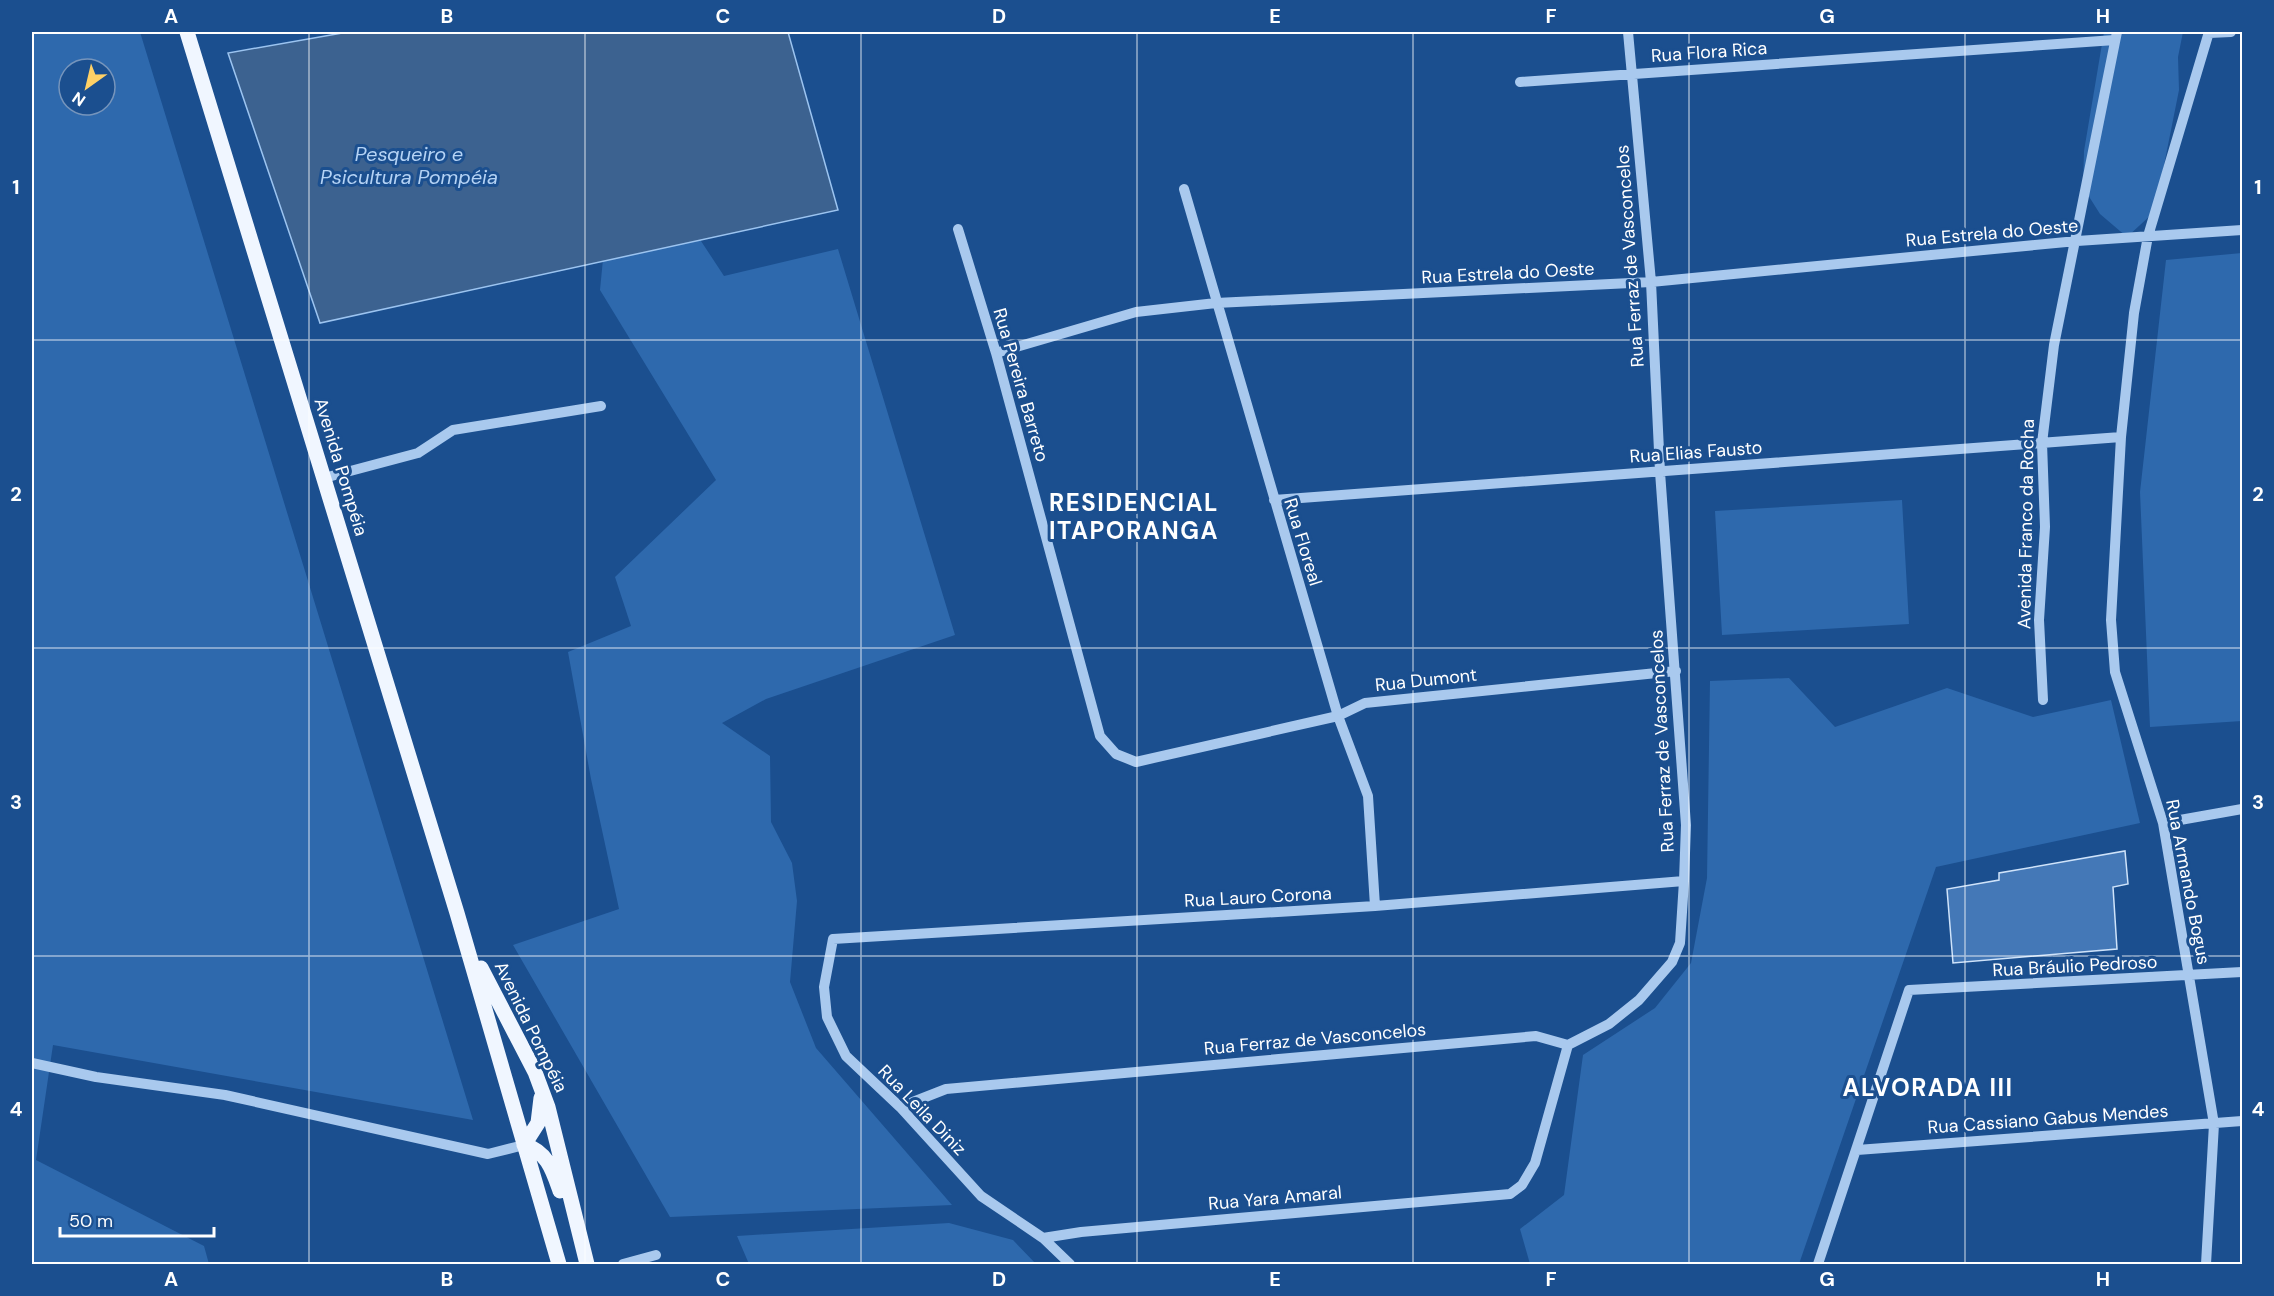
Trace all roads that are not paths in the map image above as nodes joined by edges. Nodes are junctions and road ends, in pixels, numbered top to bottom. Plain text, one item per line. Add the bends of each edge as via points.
1 (187, 32) edge
2 (1628, 32) edge
3 (2209, 32) edge
4 (2231, 32) edge
5 (2116, 36) edge
6 (1631, 74) junction
7 (1520, 82) dead end
8 (1184, 189) dead end
9 (958, 229) dead end
10 (2242, 230) edge
11 (2148, 236) junction
12 (2077, 241) junction
13 (1651, 282) junction
14 (1216, 303) junction
15 (996, 353) junction
16 (601, 406) dead end
17 (2121, 437) junction
18 (2042, 443) junction
19 (1660, 472) junction
20 (324, 478) junction
21 (1274, 500) junction
22 (1676, 671) junction
23 (2043, 700) dead end
24 (1338, 716) junction
25 (1116, 754) joint
26 (2242, 809) edge
27 (2163, 823) junction
28 (1684, 882) junction
29 (1375, 906) junction
30 (458, 913) junction
31 (833, 939) joint
32 (2242, 972) edge
33 (2189, 977) junction
34 (1568, 1045) junction
35 (32, 1063) edge
36 (534, 1072) junction
37 (900, 1107) junction
38 (2242, 1121) edge
39 (2214, 1124) junction
40 (524, 1145) junction
41 (1857, 1150) junction
42 (1043, 1238) junction
43 (656, 1255) dead end
44 (559, 1264) edge
45 (586, 1264) edge
46 (623, 1264) edge
47 (1070, 1264) edge
48 (1818, 1264) edge
49 (2206, 1264) edge

1 - 20 main road, Avenida Pompéia
2 - 6 street, Rua Ferraz de Vasconcelos
3 - 4 street
3 - 11 street
5 - 6 street, Rua Flora Rica
5 - 12 street, Avenida Franco da Rocha
6 - 7 street, Rua Flora Rica
6 - 13 street, Rua Ferraz de Vasconcelos
8 - 14 street, Rua Floreal
9 - 15 street, Rua Pereira Barreto
10 - 11 street, Rua Estrela do Oeste
11 - 12 street, Rua Estrela do Oeste
11 - 17 street via 2134,314
12 - 13 street, Rua Estrela do Oeste
12 - 18 street, Avenida Franco da Rocha via 2054,345
13 - 14 street, Rua Estrela do Oeste
13 - 19 street, Rua Ferraz de Vasconcelos
14 - 15 street, Rua Estrela do Oeste via 1136,312
14 - 21 street, Rua Floreal
15 - 25 street, Rua Pereira Barreto via 1100,736
16 - 20 street via 453,430 418,453
17 - 18 street, Rua Elias Fausto
17 - 27 street, Rua Armando Bogus via 2111,620 2115,672
18 - 19 street, Rua Elias Fausto
18 - 23 street, Avenida Franco da Rocha via 2045,527 2039,621
19 - 21 street, Rua Elias Fausto
19 - 22 street, Rua Ferraz de Vasconcelos
20 - 30 main road, Avenida Pompéia
21 - 24 street, Rua Floreal
22 - 24 street, Rua Dumont via 1365,703
22 - 28 street, Rua Ferraz de Vasconcelos via 1686,825
24 - 25 street, Rua Dumont via 1136,762
24 - 29 street, Rua Floreal via 1368,796
26 - 27 street
27 - 33 street, Rua Armando Bogus
28 - 29 street, Rua Lauro Corona
28 - 34 street, Rua Ferraz de Vasconcelos via 1680,943 1672,962 1639,1000
29 - 31 street, Rua Lauro Corona
30 - 36 main road, Avenida Pompéia via 485,977
30 - 40 main road, Avenida Pompéia
31 - 37 street, Rua Leila Diniz via 824,987 827,1017 846,1056
32 - 33 street, Rua Bráulio Pedroso
33 - 39 street, Rua Armando Bogus
33 - 41 street, Rua Bráulio Pedroso via 1910,990
34 - 37 street, Rua Ferraz de Vasconcelos via 1536,1036 946,1089
34 - 42 street, Rua Yara Amaral via 1535,1163 1522,1185 1510,1194
35 - 40 street via 96,1077 225,1095 488,1154
36 - 40 main road via 541,1110 533,1135
36 - 45 main road, Avenida Pompéia via 548,1107
37 - 42 street, Rua Leila Diniz via 981,1196
38 - 39 street, Rua Cassiano Gabus Mendes
39 - 41 street, Rua Cassiano Gabus Mendes
39 - 49 street, Rua Armando Bogus
40 - 44 main road, Avenida Pompéia
40 - 45 main road via 547,1159
41 - 48 street
42 - 47 street, Rua Leila Diniz
43 - 46 street

